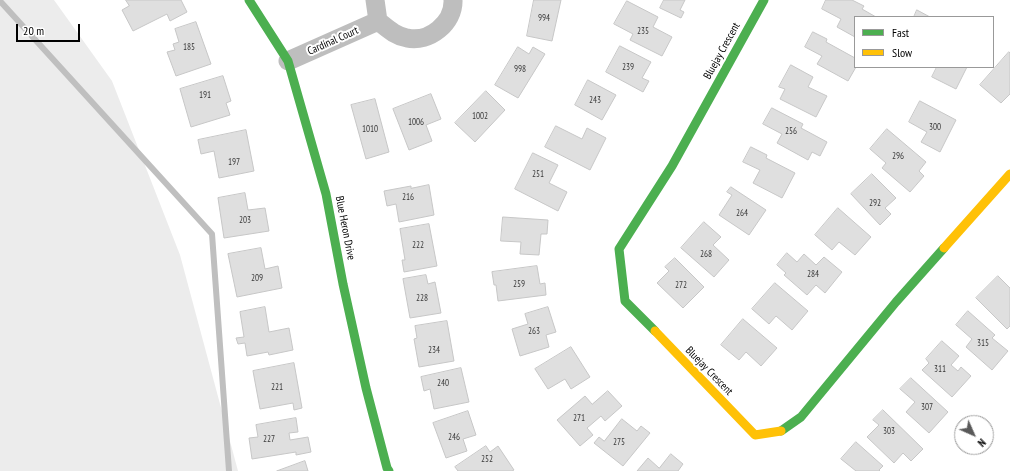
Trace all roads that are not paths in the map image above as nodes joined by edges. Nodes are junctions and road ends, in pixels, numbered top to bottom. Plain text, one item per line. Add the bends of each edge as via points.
1 (249, 0) edge
2 (375, 0) edge
3 (453, 0) edge
4 (764, 0) edge
5 (378, 21) junction
6 (288, 60) junction
7 (1010, 174) edge
8 (389, 471) edge

1 - 6 street, Blue Heron Drive
2 - 5 street
3 - 5 street via 450,17 442,27 420,38 396,35
4 - 7 street, Bluejay Crescent via 672,166 619,249 625,301 755,435 782,431 801,417 896,302
5 - 6 street, Cardinal Court
6 - 8 street, Blue Heron Drive via 326,194 366,388

